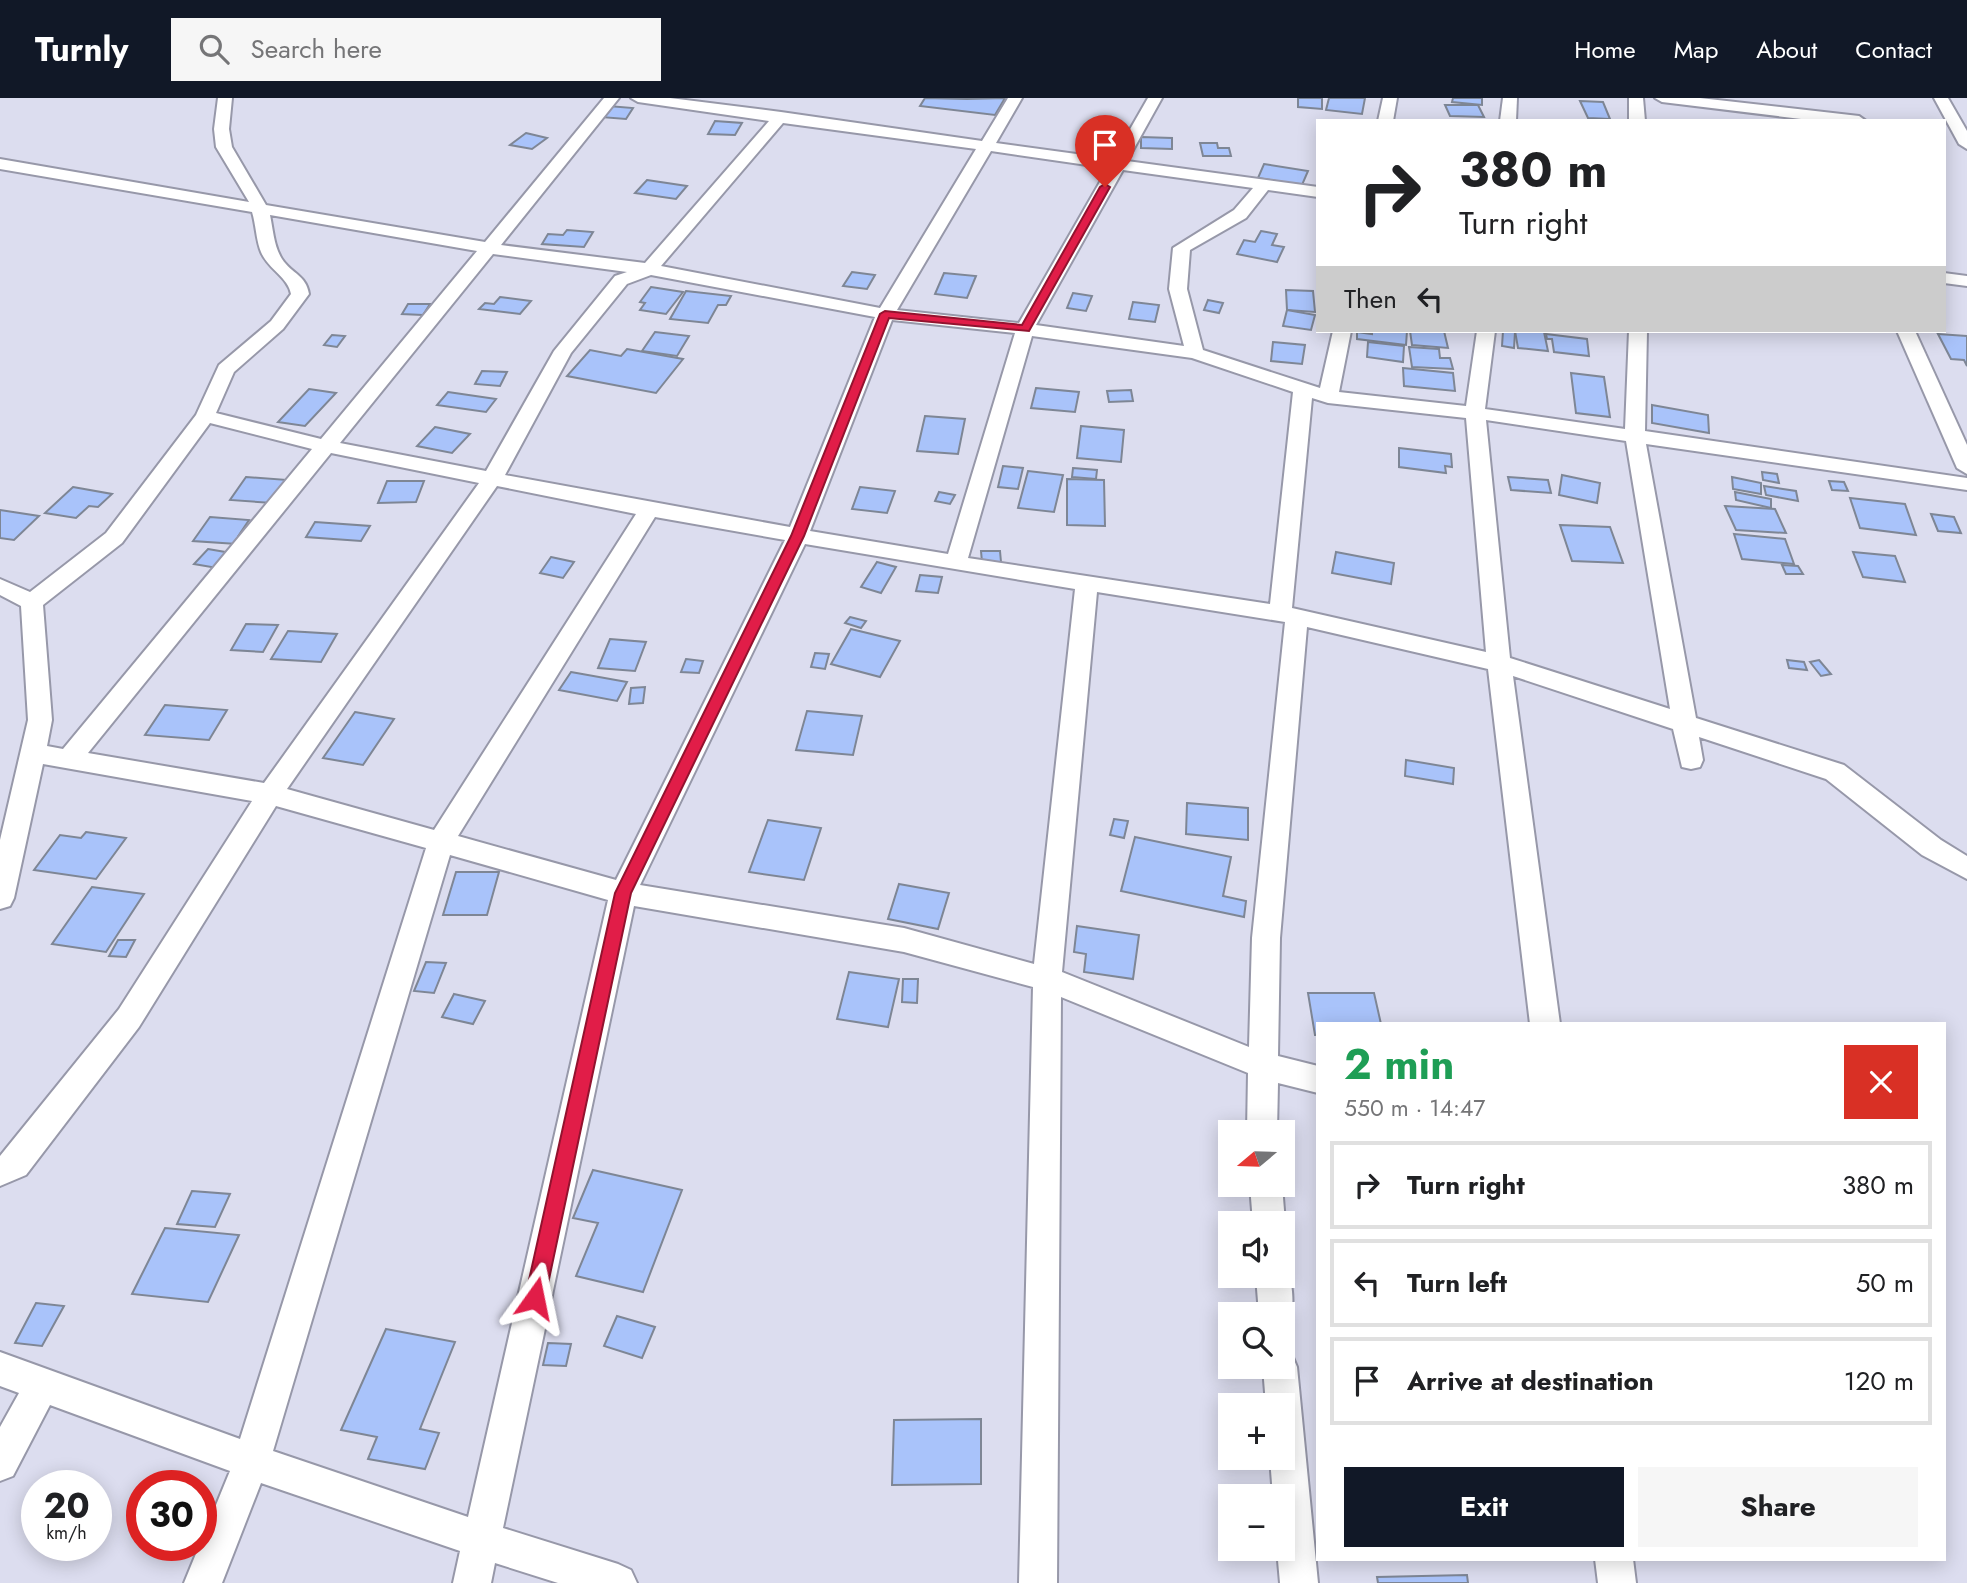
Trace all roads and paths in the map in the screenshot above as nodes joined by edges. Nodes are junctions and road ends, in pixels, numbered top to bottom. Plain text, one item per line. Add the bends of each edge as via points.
1 (226, 98) edge
2 (612, 98) edge
3 (638, 98) edge
4 (1015, 98) edge
5 (1155, 98) edge
6 (1390, 98) edge
7 (1510, 98) edge
8 (1636, 98) edge
9 (1662, 98) edge
10 (1809, 98) edge
11 (1941, 98) edge
12 (781, 116) junction
13 (1817, 118) edge
14 (1385, 119) edge
15 (1508, 119) edge
16 (1637, 119) edge
17 (1946, 132) edge
18 (1965, 137) edge
19 (987, 145) junction
20 (0, 164) edge
21 (1118, 164) junction
22 (1264, 185) junction
23 (1316, 192) edge
24 (261, 208) junction
25 (488, 248) junction
26 (649, 269) junction
27 (1946, 278) edge
28 (1967, 281) edge
29 (885, 314) junction
30 (1026, 329) junction
31 (1342, 333) edge
32 (1486, 333) edge
33 (1637, 333) edge
34 (1907, 333) edge
35 (1195, 353) junction
36 (1303, 388) junction
37 (1328, 397) junction
38 (1475, 413) junction
39 (205, 416) junction
40 (1635, 436) junction
41 (326, 445) junction
42 (1967, 468) edge
43 (492, 479) junction
44 (1967, 484) edge
45 (649, 510) junction
46 (797, 536) junction
47 (956, 563) junction
48 (1087, 582) junction
49 (0, 586) edge
50 (32, 602) junction
51 (1288, 615) junction
52 (1499, 663) junction
53 (1685, 723) junction
54 (33, 753) junction
55 (68, 760) junction
56 (1691, 760) dead end
57 (270, 794) junction
58 (441, 841) junction
59 (1967, 869) edge
60 (623, 893) junction
61 (0, 898) edge
62 (1047, 979) junction
63 (1545, 1022) edge
64 (1261, 1065) junction
65 (1316, 1079) edge
66 (1262, 1120) edge
67 (0, 1171) edge
68 (0, 1369) edge
69 (1281, 1379) edge
70 (42, 1385) junction
71 (0, 1462) edge
72 (251, 1463) junction
73 (482, 1541) junction
74 (1614, 1561) edge
75 (203, 1583) edge
76 (472, 1583) edge
77 (618, 1583) edge
78 (1038, 1583) edge
79 (1299, 1583) edge
80 (1617, 1583) edge

1 - 24 street via 224,148
2 - 25 street
3 - 12 street
4 - 19 street
5 - 21 street
6 - 14 street
7 - 15 street
8 - 16 street
9 - 13 street
10 - 13 street
11 - 18 street
12 - 19 street
12 - 26 street
17 - 18 street
19 - 21 street
19 - 29 street
20 - 24 street
21 - 22 street
21 - 30 street
22 - 23 street
22 - 35 street via 1240,214 1182,248 1178,289
24 - 25 street
24 - 39 street via 270,254 280,271 298,282 300,294 277,326 226,369
25 - 26 street
25 - 41 street
26 - 29 street
26 - 43 street via 621,280 563,351
27 - 28 street
29 - 30 street
29 - 46 street
30 - 35 street
30 - 47 street
31 - 37 street
32 - 38 street
33 - 40 street
34 - 42 street
35 - 36 street
36 - 37 street
36 - 51 street
37 - 38 street
38 - 40 street
38 - 52 street
39 - 41 street
39 - 50 street via 114,538
40 - 44 street
40 - 53 street
41 - 43 street
41 - 55 street
43 - 45 street
43 - 57 street
45 - 46 street
45 - 58 street
46 - 47 street
46 - 60 street
47 - 48 street
48 - 51 street
48 - 62 street
49 - 50 street
50 - 54 street via 40,719
51 - 52 street
51 - 64 street
52 - 53 street
52 - 63 street
53 - 56 street
53 - 59 street via 1835,772
54 - 55 street
54 - 61 street
55 - 57 street
57 - 58 street
57 - 67 street via 129,1018 15,1165
58 - 60 street
58 - 72 street
60 - 62 street via 904,940
60 - 73 street
62 - 64 street
62 - 78 street
64 - 65 street
64 - 66 street
68 - 70 street
69 - 79 street
70 - 71 street
70 - 72 street
72 - 73 street
72 - 75 street
73 - 76 street
73 - 77 street
74 - 80 street

